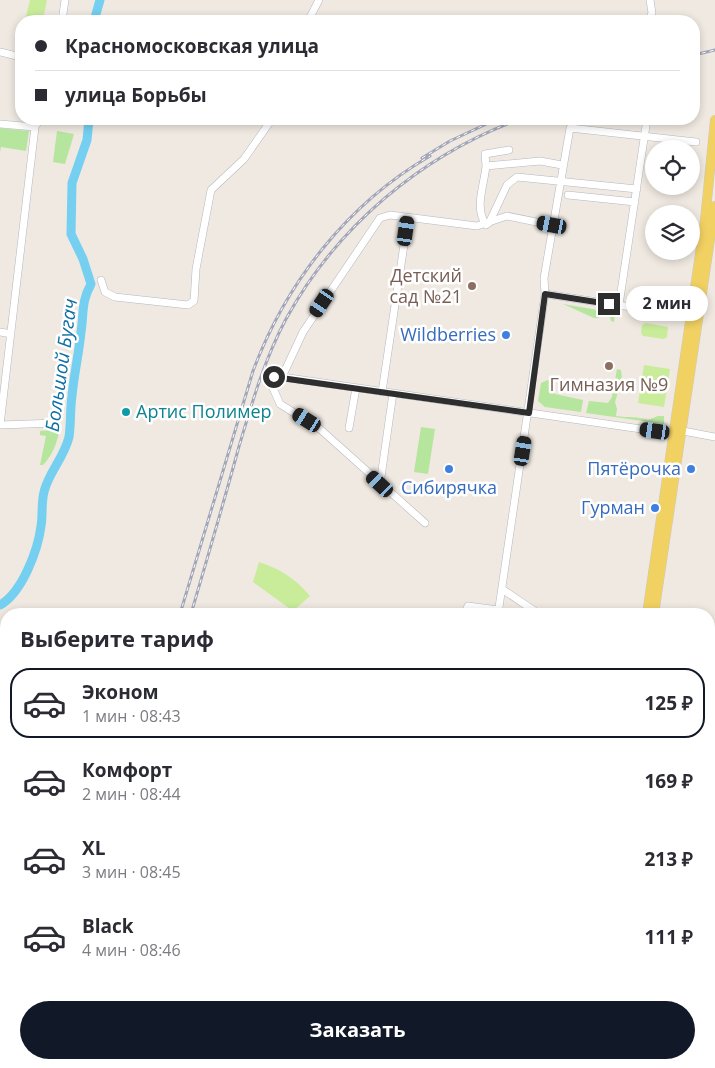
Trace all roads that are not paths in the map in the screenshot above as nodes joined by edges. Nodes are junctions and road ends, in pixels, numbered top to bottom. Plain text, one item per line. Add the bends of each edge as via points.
1 (65, 0) edge
2 (319, 0) edge
3 (650, 0) edge
4 (63, 15) edge
5 (311, 15) edge
6 (651, 15) edge
7 (0, 52) edge
8 (15, 56) edge
9 (715, 120) edge
10 (0, 124) edge
11 (268, 125) edge
12 (647, 125) edge
13 (35, 127) joint
14 (645, 136) junction
15 (679, 140) edge
16 (509, 150) dead end
17 (562, 165) junction
18 (486, 166) junction
19 (559, 182) junction
20 (637, 189) junction
21 (568, 195) dead end
22 (635, 202) junction
23 (715, 206) edge
24 (408, 218) junction
25 (488, 224) junction
26 (552, 225) junction
27 (101, 280) dead end
28 (545, 294) junction
29 (619, 305) junction
30 (691, 316) junction
31 (0, 332) edge
32 (11, 334) junction
33 (282, 377) junction
34 (356, 388) junction
35 (382, 392) junction
36 (394, 394) junction
37 (529, 413) junction
38 (57, 423) dead end
39 (0, 425) edge
40 (350, 428) dead end
41 (678, 430) junction
42 (655, 431) dead end
43 (715, 437) edge
44 (380, 484) junction
45 (425, 523) dead end
46 (502, 589) junction
47 (499, 608) edge
48 (530, 608) edge
49 (648, 608) edge
50 (655, 608) edge

1 - 4 street
2 - 5 street
3 - 6 street
7 - 8 street
9 - 30 main road
10 - 13 street
11 - 27 street via 244,159 211,190 196,270 194,301 188,305 114,297 105,292
12 - 14 street
13 - 32 street
14 - 15 street
14 - 17 street via 570,128
14 - 20 street
16 - 18 street via 485,154
17 - 18 street via 540,161
17 - 19 street
18 - 25 street via 479,207 480,216
19 - 20 street
19 - 25 street via 517,177 506,185
19 - 26 street
20 - 22 street
21 - 22 street
22 - 29 street
23 - 41 main road
24 - 25 street via 478,226
24 - 33 street via 390,215 380,218 303,332
24 - 35 street
25 - 26 street via 507,216
26 - 28 street via 544,278
28 - 29 street
28 - 37 street
29 - 30 street
30 - 41 main road
31 - 32 street
32 - 39 street
33 - 34 street
33 - 44 street via 274,377 273,388 280,404 320,429
34 - 35 street
34 - 40 street
35 - 36 street
36 - 37 street
36 - 44 street
37 - 42 street
37 - 46 street
38 - 39 street
41 - 43 street
41 - 49 main road
41 - 50 main road
44 - 45 street
46 - 47 street
46 - 48 street

